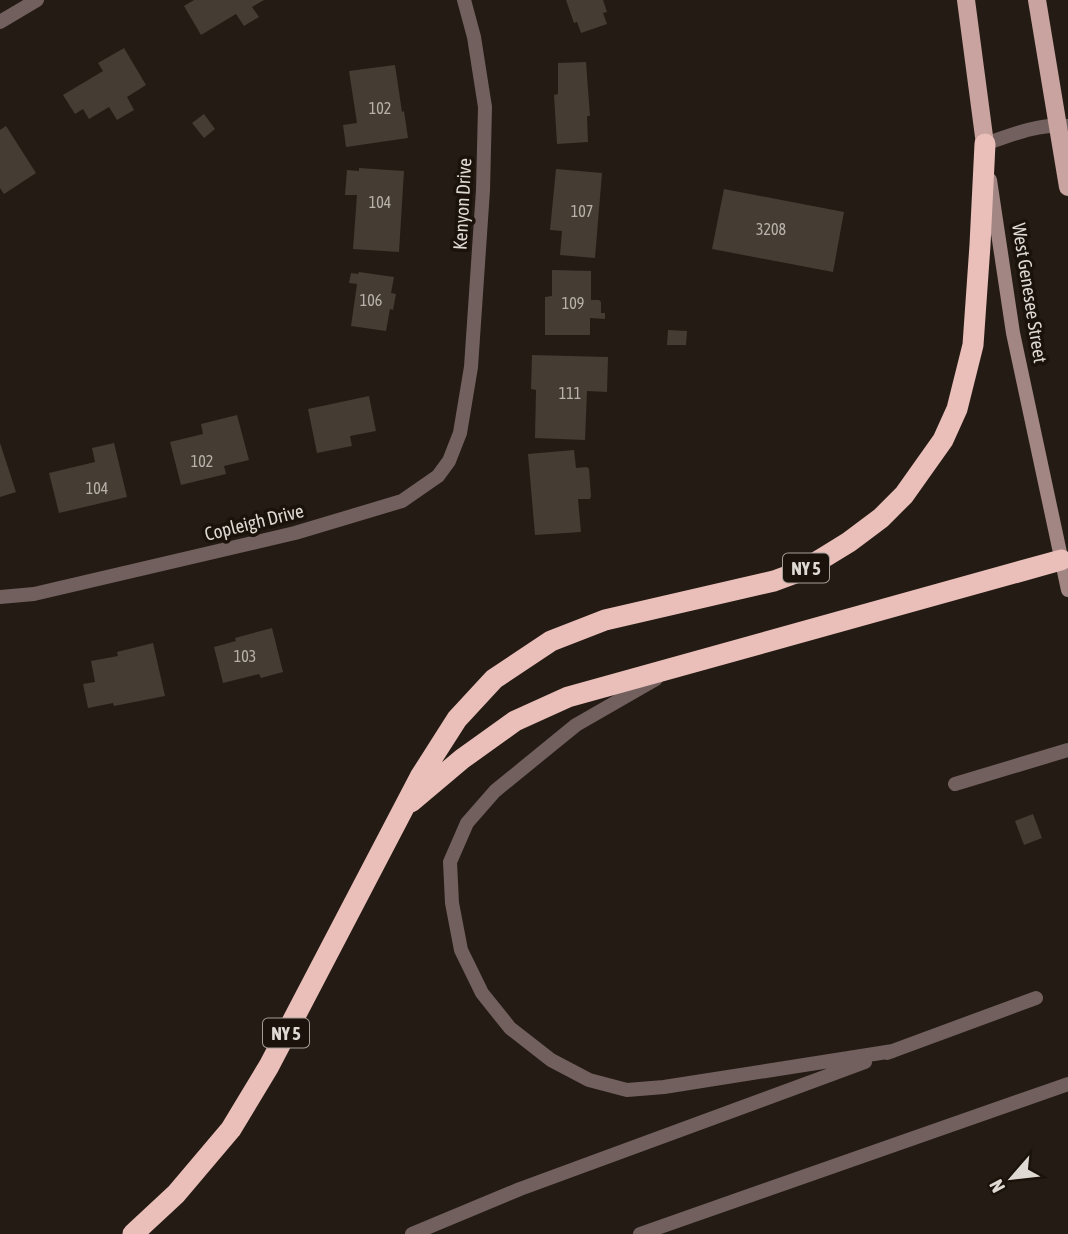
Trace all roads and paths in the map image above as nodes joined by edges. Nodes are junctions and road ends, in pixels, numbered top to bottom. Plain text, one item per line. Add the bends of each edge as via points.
1 (37, 0) edge
2 (464, 0) edge
3 (967, 0) edge
4 (1037, 0) edge
5 (0, 22) edge
6 (1063, 126) edge
7 (985, 144) junction
8 (1068, 187) edge
9 (464, 410) joint
10 (1064, 559) edge
11 (1068, 590) edge
12 (0, 597) edge
13 (675, 667) junction
14 (1068, 750) edge
15 (955, 784) dead end
16 (404, 808) junction
17 (1036, 998) dead end
18 (894, 1051) junction
19 (1068, 1084) edge
20 (133, 1234) edge
21 (412, 1234) edge
22 (640, 1234) edge

1 - 5 street
2 - 9 street, Kenyon Drive via 485,107 471,367
3 - 7 main road, West Genesee Street / NY 5
4 - 6 main road
6 - 7 street via 1017,133
6 - 8 main road
7 - 10 main road, West Genesee Street via 1013,333
7 - 16 highway, NY 5 via 972,345 957,409 943,440 904,495 849,542 775,582 606,620 551,641 495,678 457,719
9 - 12 street, Copleigh Drive via 449,461 438,476 402,501 282,536 34,594
10 - 11 main road, West Genesee Street
10 - 13 highway
13 - 16 highway via 568,697 515,721
13 - 18 street via 576,725 495,791 467,823 450,862 452,903 461,950 482,993 510,1028 551,1060 589,1080 627,1090
14 - 15 street
16 - 20 highway, NY 5 via 269,1066 231,1129 176,1194
17 - 18 street
18 - 21 street via 520,1189
19 - 22 street

